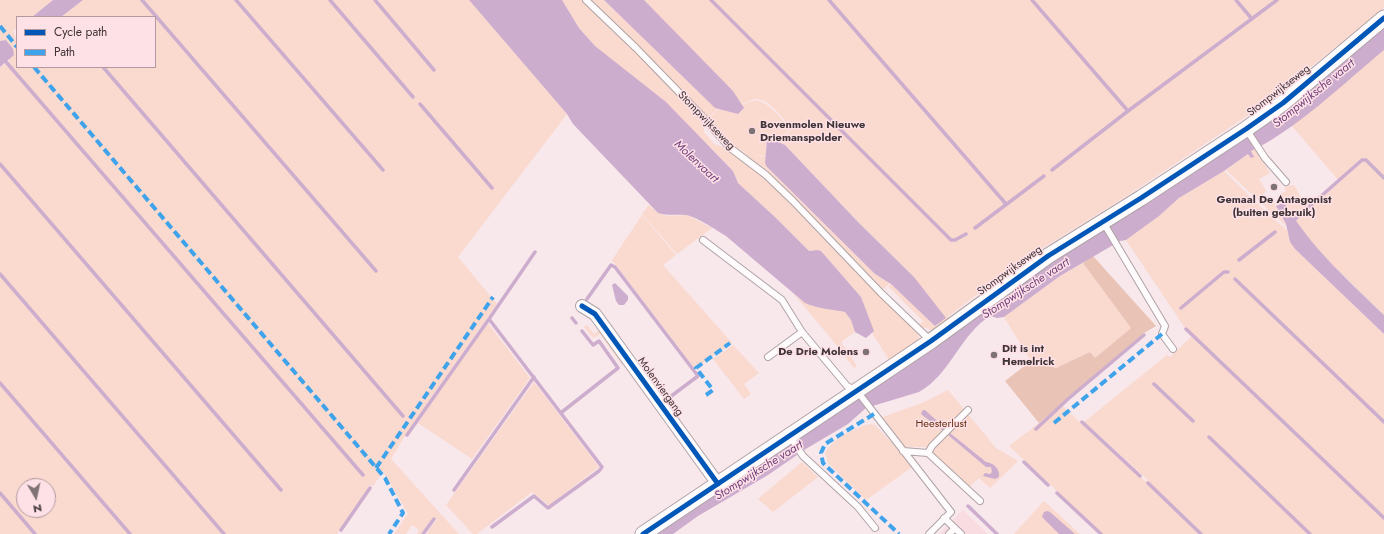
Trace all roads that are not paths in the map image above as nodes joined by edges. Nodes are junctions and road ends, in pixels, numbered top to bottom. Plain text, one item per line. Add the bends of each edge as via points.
1 (586, 0) edge
2 (1384, 18) edge
3 (1247, 130) junction
4 (1286, 182) dead end
5 (1104, 223) junction
6 (704, 240) dead end
7 (582, 306) dead end
8 (802, 332) junction
9 (931, 341) junction
10 (1173, 349) dead end
11 (768, 357) dead end
12 (858, 392) junction
13 (968, 410) dead end
14 (790, 437) junction
15 (903, 451) junction
16 (928, 453) junction
17 (718, 484) junction
18 (980, 501) dead end
19 (944, 518) junction
20 (875, 528) dead end
21 (955, 528) junction
22 (643, 534) edge
23 (929, 534) edge
24 (949, 534) edge
25 (960, 534) edge

1 - 9 lane, Stompwijkseweg via 704,118 728,147 766,175 788,196
2 - 3 street, Stompwijkseweg
3 - 4 lane
3 - 5 street, Stompwijkseweg
5 - 9 street, Stompwijkseweg via 1048,256
5 - 10 lane via 1165,326 1162,334
6 - 8 lane via 782,300
7 - 17 street, Molenviergang via 595,314
8 - 11 lane
8 - 12 lane via 847,386
9 - 12 street, Stompwijkseweg
12 - 14 street, Stompwijkseweg
12 - 15 lane
13 - 16 lane
14 - 17 street, Stompwijkseweg
14 - 20 lane via 803,456 858,507
15 - 16 lane
15 - 19 lane via 952,512
16 - 18 lane
17 - 22 street, Stompwijkseweg
19 - 21 lane
19 - 23 lane
21 - 24 lane
21 - 25 lane

